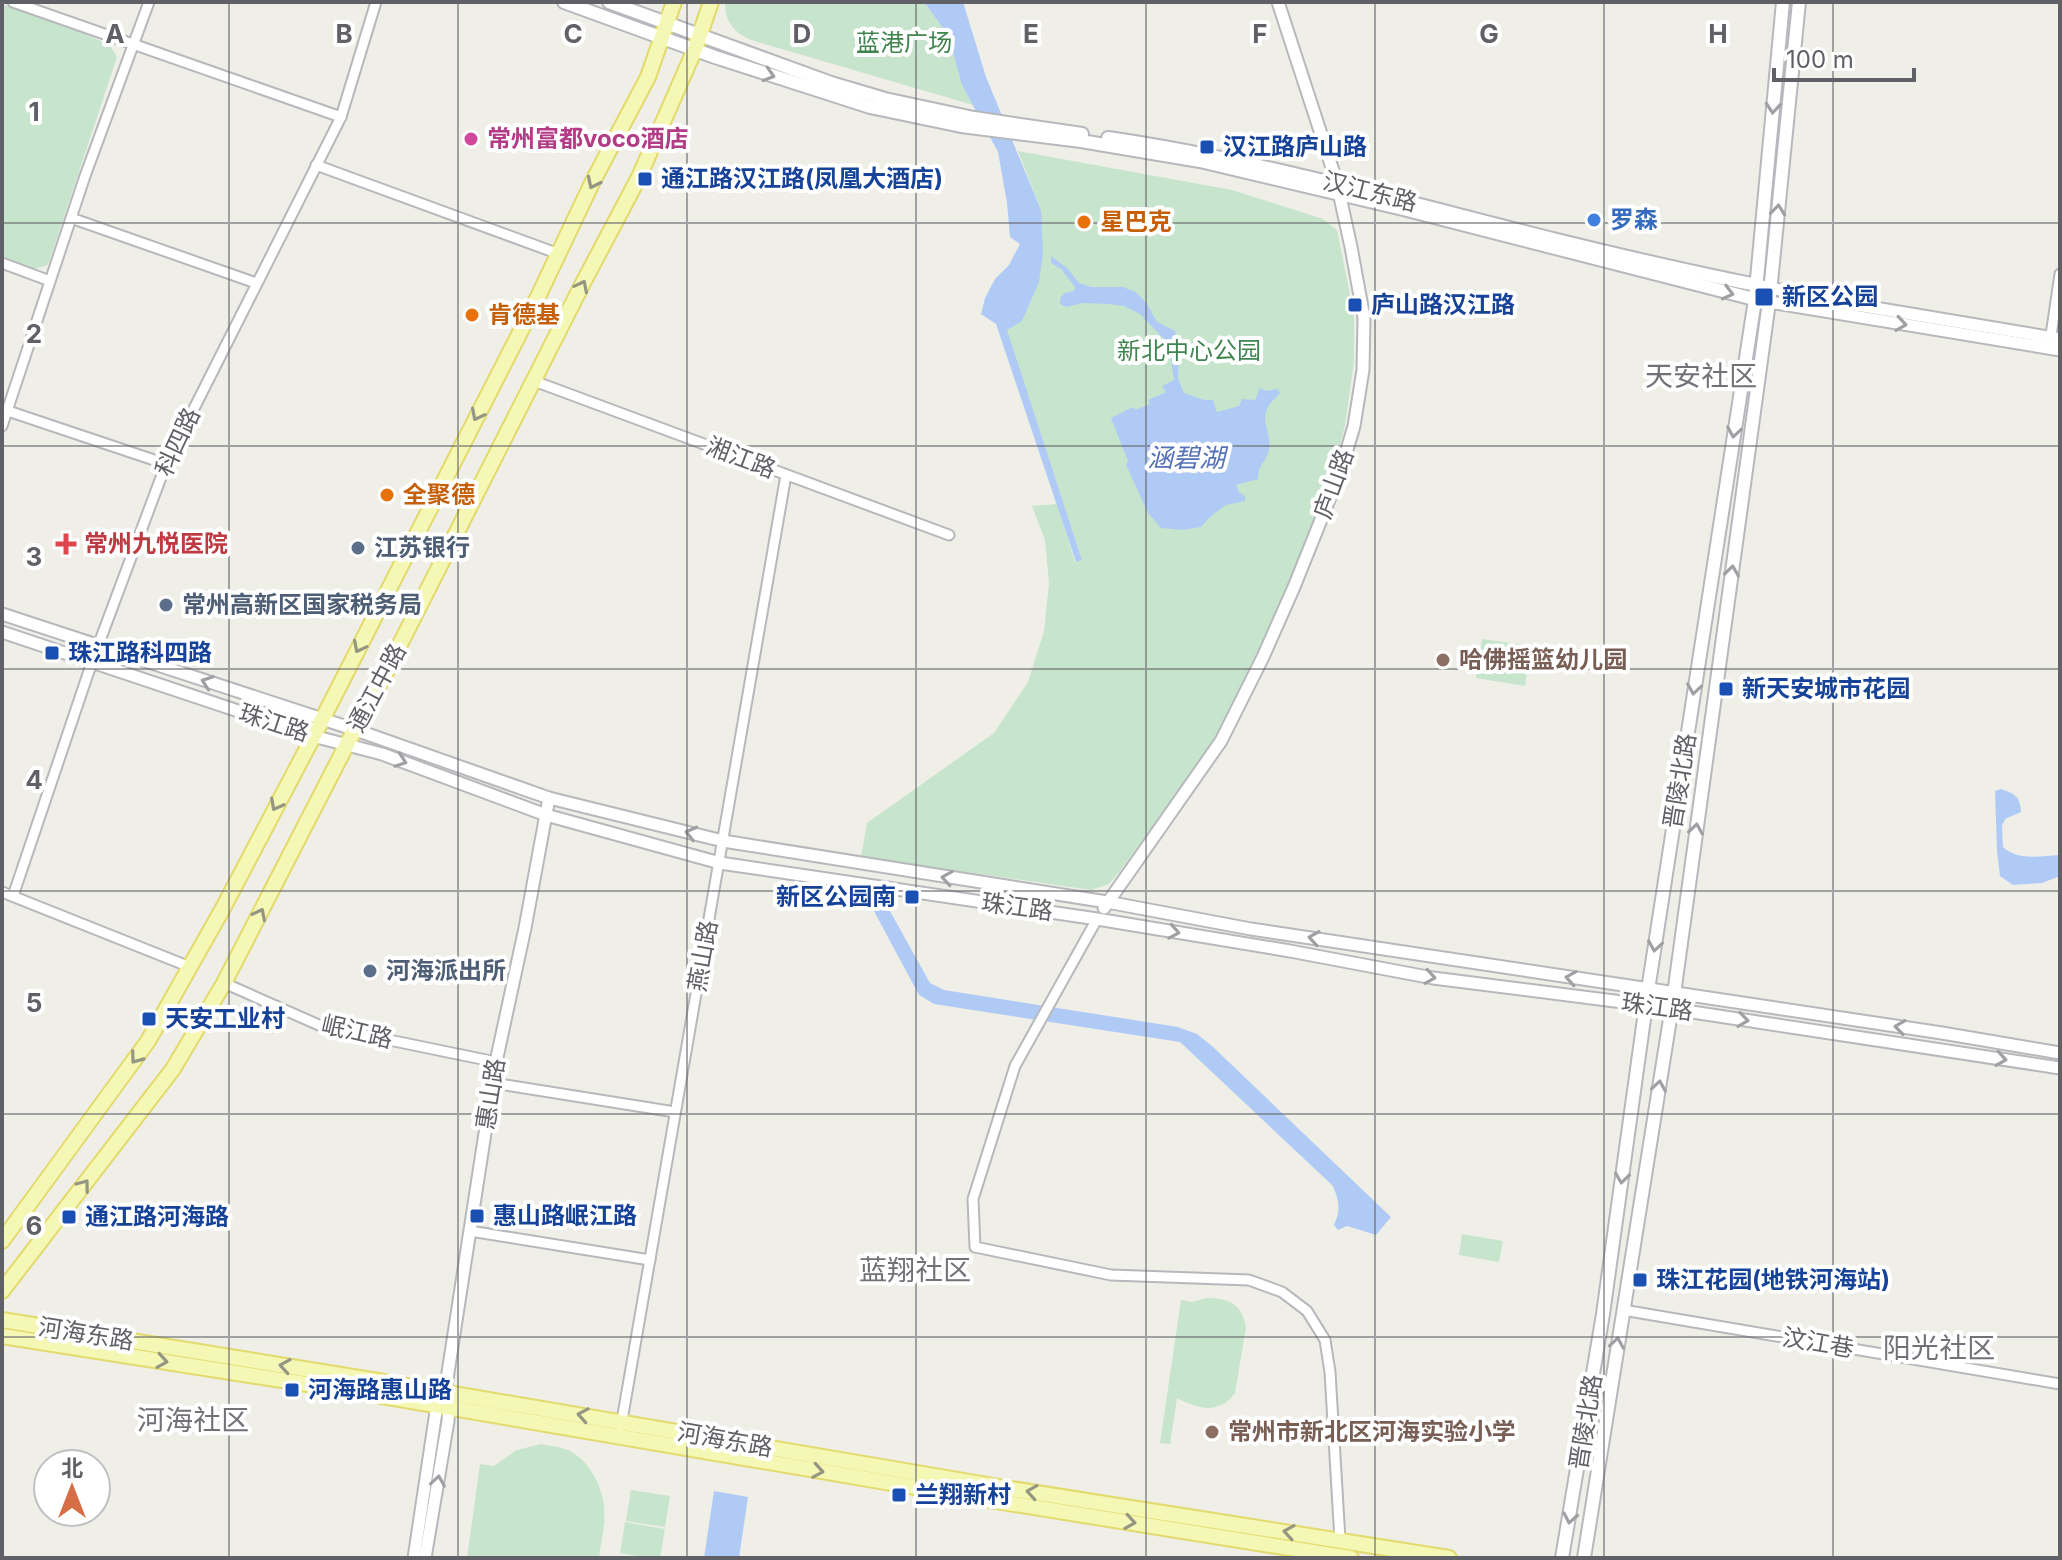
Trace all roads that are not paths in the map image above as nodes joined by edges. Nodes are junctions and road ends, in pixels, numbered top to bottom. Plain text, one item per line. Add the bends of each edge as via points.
1 (13, 2) edge
2 (149, 2) edge
3 (376, 2) edge
4 (564, 2) edge
5 (609, 2) edge
6 (674, 2) edge
7 (711, 2) edge
8 (1278, 2) edge
9 (1783, 2) edge
10 (1799, 2) edge
11 (665, 30) junction
12 (693, 32) junction
13 (133, 45) junction
14 (695, 49) junction
15 (341, 117) junction
16 (978, 124) junction
17 (316, 165) junction
18 (1339, 189) junction
19 (71, 218) junction
20 (559, 254) junction
21 (2, 263) edge
22 (2060, 274) edge
23 (50, 281) junction
24 (256, 283) junction
25 (1756, 285) junction
26 (1770, 288) junction
27 (1755, 300) junction
28 (1769, 302) junction
29 (2055, 344) edge
30 (534, 381) junction
31 (4, 410) edge
32 (2, 426) edge
33 (166, 464) junction
34 (786, 475) junction
35 (949, 535) dead end
36 (2, 614) edge
37 (2, 632) edge
38 (99, 646) junction
39 (92, 662) junction
40 (322, 720) junction
41 (356, 730) junction
42 (313, 736) junction
43 (346, 746) junction
44 (549, 798) junction
45 (546, 815) junction
46 (723, 841) junction
47 (720, 863) junction
48 (2, 892) edge
49 (13, 896) junction
50 (1107, 902) junction
51 (1097, 919) junction
52 (190, 967) junction
53 (224, 983) junction
54 (1648, 990) junction
55 (1674, 994) junction
56 (1646, 1005) junction
57 (1671, 1009) junction
58 (2060, 1053) edge
59 (496, 1062) junction
60 (2060, 1068) edge
61 (493, 1083) junction
62 (675, 1112) junction
63 (470, 1231) junction
64 (2, 1241) edge
65 (650, 1260) junction
66 (2, 1291) edge
67 (1623, 1310) junction
68 (2, 1320) edge
69 (2, 1336) edge
70 (2060, 1384) edge
71 (445, 1392) junction
72 (443, 1406) junction
73 (620, 1429) junction
74 (1340, 1540) junction
75 (414, 1558) edge
76 (425, 1558) edge
77 (1351, 1558) edge
78 (1449, 1558) edge
79 (1562, 1558) edge
80 (1584, 1558) edge

1 - 13 street
2 - 13 street
3 - 15 street, 科四路
4 - 11 main road
5 - 11 main road
6 - 11 main road, 通江中路
7 - 12 main road, 通江中路
8 - 18 street, 庐山路
9 -> 25 main road, 晋陵北路
26 -> 10 main road, 晋陵北路
11 - 12 main road, 汉江东路
11 - 14 main road, 汉江东路
11 -> 20 main road, 通江中路 via 648,77
12 - 14 main road, 通江中路
12 - 16 main road, 汉江东路 via 831,83
13 - 15 street
13 - 19 street
14 -> 16 main road, 汉江东路 via 870,107
30 -> 14 main road, 通江中路 via 639,177
15 - 17 street, 科四路
16 - 18 main road, 汉江东路
17 - 20 street
17 - 24 street, 科四路
18 - 25 main road, 汉江东路
18 -> 27 main road, 汉江东路
18 - 50 street, 庐山路 via 1364,318 1363,370 1341,470 1269,643 1221,741
19 - 23 street
19 - 24 street
20 -> 40 main road, 通江中路
21 - 23 street
22 - 29 street
23 - 31 street
24 - 33 street, 科四路
25 - 26 main road, 汉江东路
25 - 27 main road, 晋陵北路
26 - 28 main road, 晋陵北路
26 - 29 street, 汉江东路
27 - 28 main road, 汉江东路
27 -> 54 main road, 晋陵北路
28 -> 29 street, 汉江东路
55 -> 28 main road, 晋陵北路
30 - 34 street, 湘江路
30 - 41 main road, 通江中路
31 - 32 street
31 - 33 street
33 - 38 street, 科四路
34 - 35 street, 湘江路
34 - 46 street, 燕山路
36 - 38 street, 珠江路
37 - 39 street, 珠江路
38 - 39 street, 科四路
40 -> 38 street, 珠江路
39 - 42 street, 珠江路
39 - 49 street, 科四路
40 - 41 street, 珠江路
40 - 42 main road, 通江中路
41 - 43 main road, 通江中路
41 - 44 street, 珠江路
42 - 43 street, 珠江路
42 -> 52 main road, 通江中路
43 -> 45 street, 珠江路 via 382,754
53 -> 43 main road, 通江中路
44 - 45 street, 惠山路
46 -> 44 street, 珠江路
45 - 47 street, 珠江路
45 - 59 street, 惠山路
46 - 47 street, 燕山路
50 -> 46 street, 珠江路
47 - 51 street, 珠江路
47 - 62 street, 燕山路
48 - 49 street
49 - 52 street
50 - 51 street, 庐山路
54 -> 50 street, 珠江路
51 -> 56 street, 珠江路 via 1433,978
51 - 74 street via 1015,1066 973,1199 975,1247 1111,1275 1249,1280 1282,1292 1307,1311 1325,1340 1330,1372
52 -> 64 main road, 通江中路 via 148,1041
53 - 59 street, 岷江路 via 321,1026
66 -> 53 main road, 通江中路 via 173,1069
54 - 55 street, 珠江路
54 - 56 main road, 晋陵北路
55 - 57 main road, 晋陵北路
58 -> 55 street, 珠江路
56 - 57 street, 珠江路
56 -> 79 main road, 晋陵北路
57 -> 60 street, 珠江路
67 -> 57 main road, 晋陵北路
59 - 61 street, 惠山路
61 - 62 street
61 - 63 street, 惠山路
62 - 65 street, 燕山路
63 - 65 street
63 - 71 street, 惠山路
65 - 73 street, 燕山路
67 - 70 street, 汶江巷
80 -> 67 main road, 晋陵北路
71 -> 68 main road, 河海东路
69 -> 72 main road, 河海东路
71 - 72 street, 惠山路
73 -> 71 main road, 河海东路
72 - 73 main road, 河海东路
72 - 75 street, 惠山路
76 -> 72 street, 惠山路
74 -> 73 main road, 河海东路
73 -> 77 main road, 河海东路 via 1002,1502
74 - 78 main road, 河海东路

